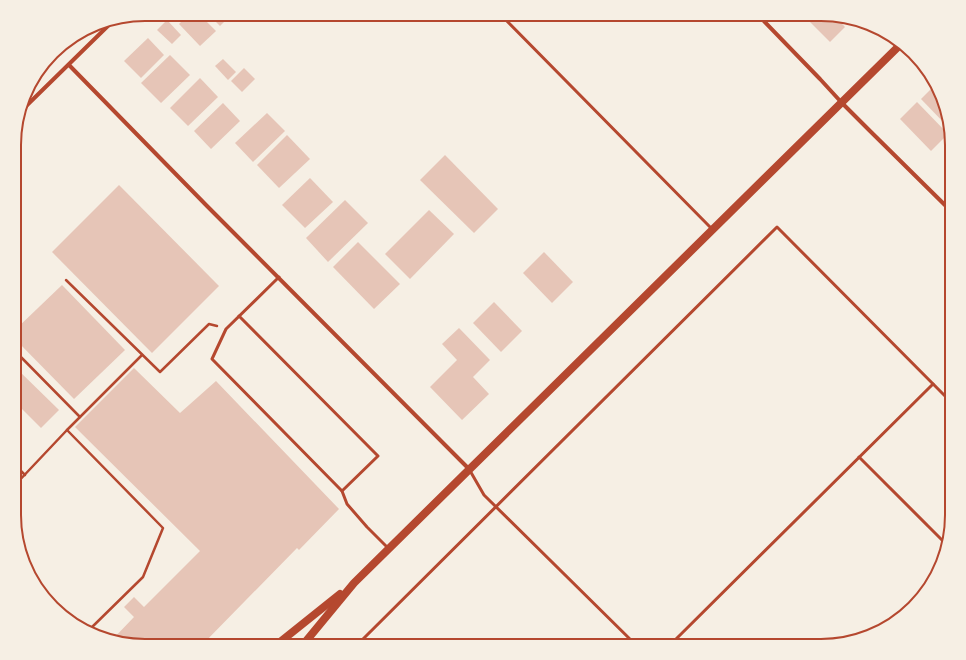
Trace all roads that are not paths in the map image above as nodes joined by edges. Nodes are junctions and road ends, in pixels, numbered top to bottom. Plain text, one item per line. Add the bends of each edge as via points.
1 (507, 21) edge
2 (764, 21) edge
3 (106, 28) edge
4 (898, 47) edge
5 (69, 65) junction
6 (842, 102) junction
7 (28, 105) edge
8 (945, 205) edge
9 (713, 230) junction
10 (279, 277) junction
11 (239, 316) junction
12 (933, 384) junction
13 (945, 396) edge
14 (860, 457) junction
15 (470, 469) junction
16 (342, 492) junction
17 (496, 506) junction
18 (943, 540) edge
19 (389, 548) junction
20 (354, 583) junction
21 (283, 639) edge
22 (308, 639) edge
23 (363, 639) edge
24 (630, 639) edge
25 (676, 639) edge

1 - 9 lane
2 - 6 street
3 - 5 street
4 - 6 main road
5 - 7 street
5 - 10 street
6 - 8 street
6 - 9 main road
9 - 15 main road
10 - 11 lane
10 - 15 street
11 - 16 lane via 226,329 212,360
11 - 16 lane via 378,456
12 - 13 lane
12 - 14 lane
12 - 17 lane via 777,227
14 - 18 lane
14 - 25 lane
15 - 17 lane via 484,494
15 - 19 main road
16 - 19 lane via 347,504
17 - 23 lane
17 - 24 lane
19 - 20 main road
20 - 21 main road
20 - 22 main road

